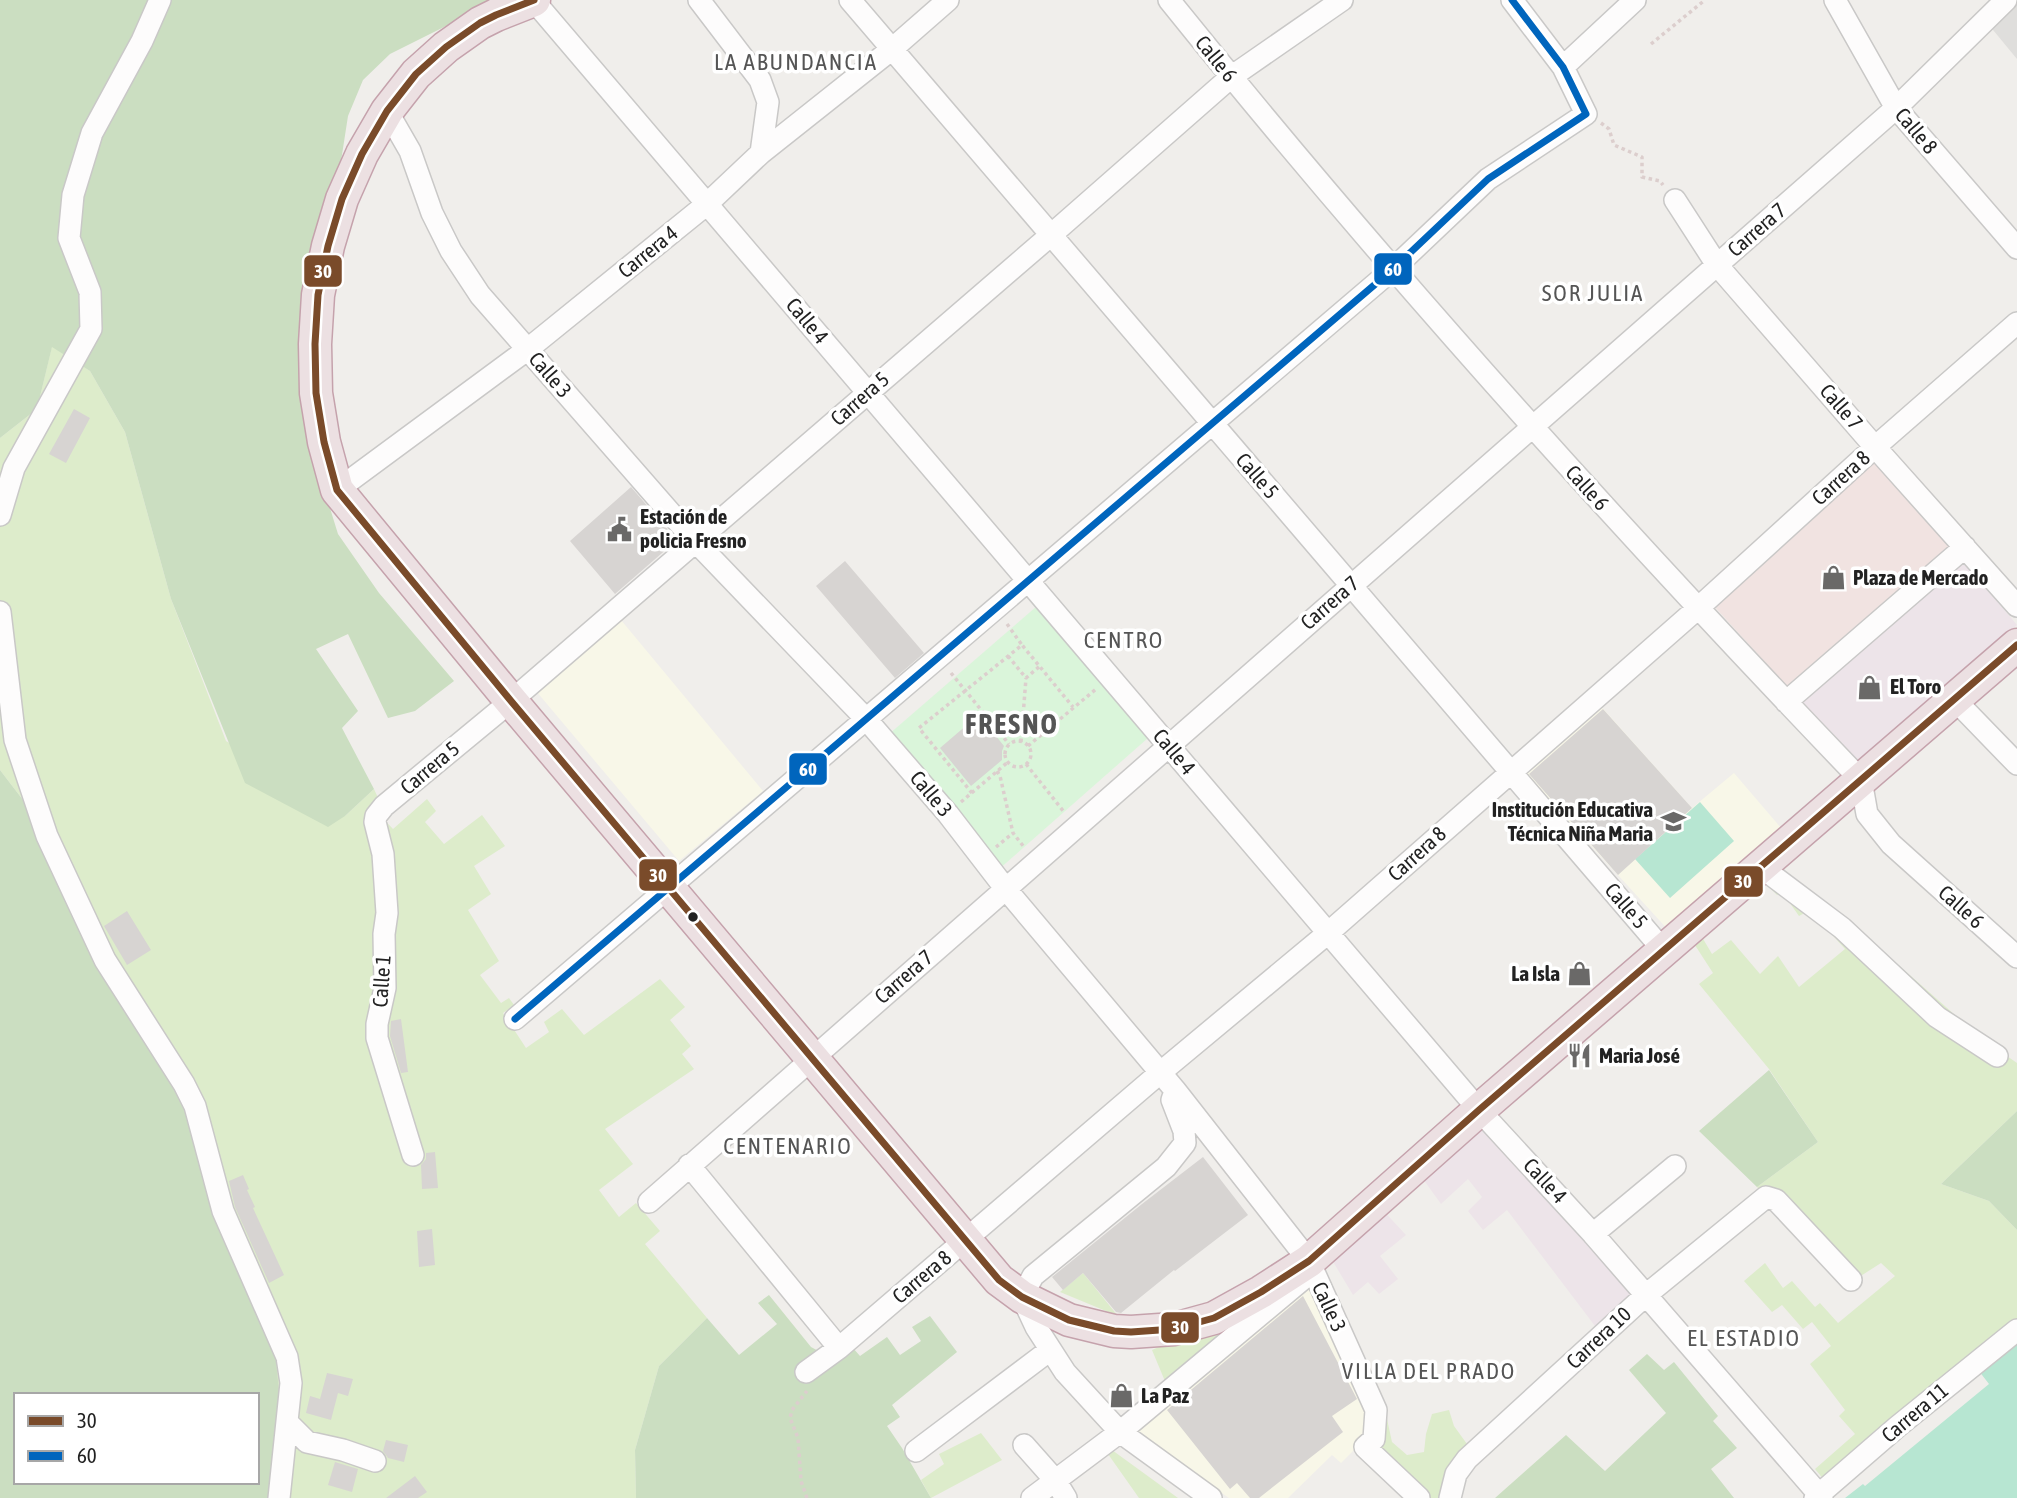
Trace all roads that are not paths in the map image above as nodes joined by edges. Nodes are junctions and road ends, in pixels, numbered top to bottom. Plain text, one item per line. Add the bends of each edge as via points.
1 (160, 0) edge
2 (534, 0) edge
3 (699, 0) edge
4 (850, 0) edge
5 (948, 0) edge
6 (1169, 0) edge
7 (1342, 0) edge
8 (1513, 0) edge
9 (1636, 0) edge
10 (1835, 0) edge
11 (2006, 0) edge
12 (498, 7) edge
13 (892, 49) junction
14 (1563, 67) junction
15 (1230, 77) junction
16 (1895, 108) junction
17 (387, 111) junction
18 (761, 153) junction
19 (1675, 200) road end
20 (707, 204) junction
21 (1051, 235) junction
22 (2017, 248) edge
23 (1717, 265) junction
24 (1393, 269) junction
25 (2017, 323) edge
26 (528, 349) junction
27 (868, 393) junction
28 (1212, 423) junction
29 (1532, 427) junction
30 (1875, 447) junction
31 (337, 490) junction
32 (0, 515) edge
33 (695, 541) junction
34 (1965, 547) junction
35 (1028, 580) junction
36 (1351, 585) junction
37 (2017, 606) edge
38 (1697, 609) junction
39 (0, 612) edge
40 (2017, 645) edge
41 (1954, 699) junction
42 (511, 701) junction
43 (1786, 702) junction
44 (866, 719) junction
45 (1168, 745) junction
46 (2017, 764) edge
47 (1510, 771) junction
48 (1861, 780) junction
49 (384, 806) joint
50 (1761, 867) junction
51 (668, 888) junction
52 (1005, 888) junction
53 (1328, 933) junction
54 (1664, 951) junction
55 (2017, 957) edge
56 (515, 1019) dead end
57 (1997, 1056) dead end
58 (811, 1058) junction
59 (1161, 1072) junction
60 (1175, 1090) junction
61 (1479, 1110) junction
62 (413, 1156) dead end
63 (689, 1165) junction
64 (1675, 1166) dead end
65 (649, 1202) dead end
66 (1593, 1234) junction
67 (965, 1241) junction
68 (1311, 1266) junction
69 (1851, 1280) dead end
70 (1646, 1295) junction
71 (1022, 1297) junction
72 (2017, 1330) edge
73 (839, 1348) junction
74 (1050, 1350) junction
75 (806, 1373) road end
76 (287, 1422) junction
77 (1120, 1432) junction
78 (1024, 1445) dead end
79 (916, 1451) dead end
80 (375, 1461) dead end
81 (1055, 1480) junction
82 (1819, 1497) edge
83 (279, 1498) edge
84 (1032, 1498) edge
85 (1066, 1498) edge
86 (1211, 1498) edge
87 (1419, 1498) edge
88 (1450, 1498) edge

1 - 32 street via 92,133 74,195 69,238 90,292 91,329 14,468
2 - 12 highway
2 - 20 street, Calle 4
3 - 18 street via 760,80 768,102
4 - 13 street, Calle 5
5 - 13 street, Carrera 4
6 - 15 street, Calle 6
7 - 15 street, Carrera 5
8 - 14 street
9 - 14 street
10 - 16 street, Calle 8
11 - 16 street, Carrera 7
12 - 17 highway via 416,75
13 - 18 street, Carrera 4
13 - 21 street, Calle 5
14 - 24 street via 1582,106 1488,179
15 - 21 street, Carrera 5
15 - 24 street, Calle 6
16 - 22 street, Calle 8
16 - 23 street, Carrera 7
17 - 26 street, Calle 3 via 410,151 451,251 480,295
17 - 31 highway via 342,199 318,295 316,393
18 - 20 street, Carrera 4
19 - 23 street, Calle 7
20 - 26 street, Carrera 4
20 - 27 street, Calle 4
21 - 27 street, Carrera 5
21 - 28 street, Calle 5
23 - 29 street, Carrera 7
23 - 30 street, Calle 7
24 - 28 street
24 - 29 street, Calle 6
25 - 30 street, Carrera 8
26 - 31 street, Carrera 4
26 - 33 street, Calle 3
27 - 33 street, Carrera 5
27 - 35 street, Calle 4
28 - 35 street
28 - 36 street, Calle 5
29 - 36 street, Carrera 7
29 - 38 street, Calle 6
30 - 34 street, Calle 7
30 - 38 street, Carrera 8
31 - 42 highway
33 - 42 street, Carrera 5
33 - 44 street, Calle 3
34 - 37 street, Calle 7
34 - 43 street
35 - 44 street
35 - 45 street, Calle 4
36 - 45 street, Carrera 7
36 - 47 street, Calle 5
38 - 43 street, Calle 6
38 - 47 street, Carrera 8
39 - 76 street via 15,740 47,836 104,960 195,1106 223,1211 287,1357 292,1383
40 - 41 highway
41 - 46 street
41 - 48 highway
42 - 49 street, Carrera 5
42 - 51 highway
43 - 48 street, Calle 6
44 - 51 street
44 - 52 street, Calle 3
45 - 52 street, Carrera 7
45 - 53 street, Calle 4
47 - 53 street, Carrera 8
47 - 54 street, Calle 5
48 - 50 highway
48 - 55 street, Calle 6 via 1867,814 1891,844
49 - 62 street, Calle 1 via 375,822 383,854 387,913 385,988 377,1038
50 - 54 highway
50 - 57 street via 1842,928 1937,1017
51 - 56 street
51 - 58 highway
52 - 58 street, Carrera 7
52 - 59 street, Calle 3
53 - 59 street, Carrera 8
53 - 61 street, Calle 4
54 - 61 highway
58 - 63 street, Carrera 7
58 - 67 highway
59 - 60 street, Calle 3
59 - 67 street, Carrera 8
60 - 68 street, Calle 3
60 - 71 street via 1172,1100 1185,1143 1166,1167 1034,1276
61 - 66 street, Calle 4
61 - 68 highway
63 - 65 street, Carrera 7
63 - 73 street
64 - 66 street
66 - 70 street, Calle 4
67 - 71 highway via 999,1280
67 - 73 street, Carrera 8
68 - 71 highway via 1214,1318 1174,1329 1114,1331 1069,1320
68 - 77 street
68 - 87 street, Calle 3 via 1376,1410 1374,1439 1365,1447
69 - 70 street, Carrera 10 via 1776,1200 1766,1197
70 - 82 street, Calle 4
70 - 88 street, Carrera 10 via 1467,1459 1456,1474
71 - 74 street
72 - 82 street, Carrera 11
73 - 75 street, Carrera 8
74 - 77 street
74 - 79 street
76 - 80 street via 307,1442
76 - 83 street
77 - 81 street
77 - 86 street
78 - 81 street
81 - 84 street
81 - 85 street

